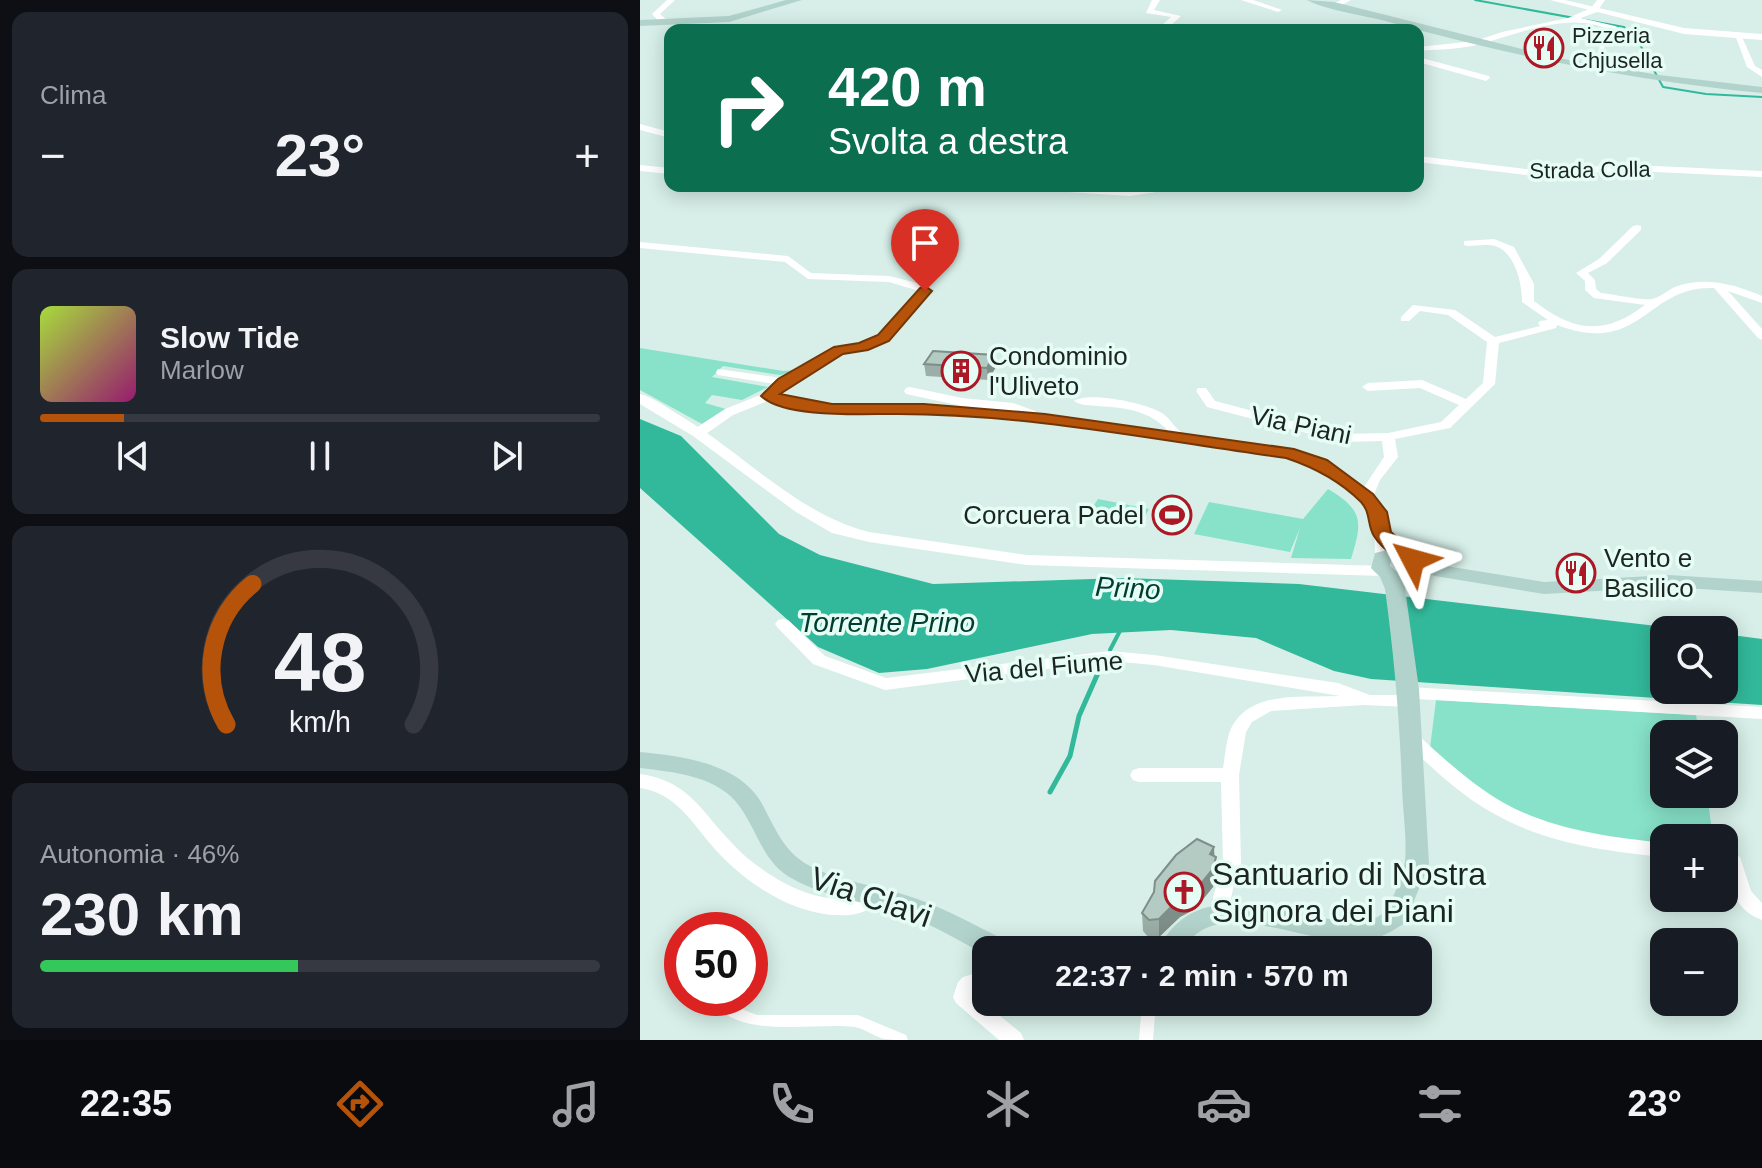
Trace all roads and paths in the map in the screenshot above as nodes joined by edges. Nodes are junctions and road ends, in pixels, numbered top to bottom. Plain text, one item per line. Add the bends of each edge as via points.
1 (671, 0) edge
2 (797, 0) edge
3 (1156, 0) edge
4 (1245, 0) edge
5 (1312, 0) edge
6 (1347, 0) edge
7 (1554, 0) edge
8 (1601, 0) edge
9 (1335, 5) junction
10 (1278, 10) dead end
11 (1589, 12) junction
12 (1572, 19) junction
13 (640, 23) edge
14 (662, 23) junction
15 (1168, 24) edge
16 (1406, 24) edge
17 (1424, 29) edge
18 (1601, 30) dead end
19 (1617, 37) joint
20 (1738, 37) junction
21 (1762, 37) edge
22 (1476, 43) junction
23 (1424, 48) edge
24 (1598, 60) dead end
25 (1424, 61) edge
26 (1762, 74) edge
27 (1486, 78) dead end
28 (1762, 90) edge
29 (640, 127) edge
30 (664, 133) edge
31 (1424, 160) edge
32 (640, 168) edge
33 (664, 170) edge
34 (1762, 174) edge
35 (1114, 192) edge
36 (1137, 192) edge
37 (1637, 228) dead end
38 (1468, 243) dead end
39 (640, 245) edge
40 (1718, 286) junction
41 (1762, 300) edge
42 (1655, 303) junction
43 (1405, 319) dead end
44 (1544, 323) dead end
45 (1762, 336) edge
46 (1493, 341) junction
47 (722, 372) dead end
48 (784, 382) junction
49 (1368, 387) dead end
50 (910, 391) dead end
51 (1202, 391) dead end
52 (769, 396) junction
53 (640, 398) edge
54 (1080, 401) dead end
55 (1466, 403) junction
56 (1045, 419) junction
57 (698, 433) junction
58 (1388, 437) junction
59 (1180, 438) junction
60 (1366, 498) junction
61 (1382, 535) junction
62 (1391, 568) junction
63 (1762, 587) edge
64 (783, 624) dead end
65 (1409, 694) junction
66 (1369, 701) junction
67 (1762, 713) edge
68 (1411, 738) junction
69 (640, 760) edge
70 (1139, 775) dead end
71 (1230, 775) junction
72 (640, 781) edge
73 (1650, 848) edge
74 (1738, 878) edge
75 (878, 896) junction
76 (1762, 912) edge
77 (1225, 913) junction
78 (972, 936) edge
79 (1180, 936) edge
80 (972, 981) edge
81 (972, 1005) edge
82 (743, 1016) edge
83 (986, 1016) edge
84 (1148, 1016) edge
85 (901, 1040) edge
86 (1014, 1040) edge
87 (1146, 1040) edge

1 - 14 street via 656,14
2 - 14 main road via 729,19
3 - 15 street via 1149,11 1177,16
4 - 10 street
5 - 9 main road
6 - 9 street
7 - 11 street
8 - 11 street
9 - 16 main road
11 - 12 street
11 - 20 street
12 - 18 street
12 - 19 street via 1612,28 1623,35
12 - 22 street
13 - 14 main road
17 - 22 main road
19 - 24 street via 1604,39
20 - 21 street
20 - 26 street via 1751,67
22 - 23 street
22 - 28 main road via 1645,78
25 - 27 street
29 - 30 street
31 - 34 street, Strada Colla via 1537,173 1634,168
32 - 33 street
35 - 36 street
37 - 42 street via 1603,261 1581,273 1598,296
38 - 42 street via 1494,242 1510,249 1528,284 1528,302 1581,329 1620,326
39 - 48 street via 788,259 808,276 889,279 925,291 884,338 839,350
40 - 41 street
40 - 42 street via 1684,287
40 - 45 street
43 - 46 street via 1417,307 1451,312
44 - 46 street via 1552,326
46 - 55 street via 1489,384
47 - 48 street
48 - 52 street
49 - 55 street via 1422,384
50 - 56 street via 1013,407
51 - 58 street, Via Piani via 1211,404 1266,420 1341,438
52 - 56 street via 832,409 924,409
52 - 57 street via 729,412
53 - 57 street
54 - 59 street via 1148,407
55 - 58 street via 1445,425
56 - 59 street
57 - 62 street via 802,509 838,529 869,537 1038,560
58 - 60 street, Via Piani via 1391,457
59 - 60 street via 1288,453 1321,464
60 - 61 street via 1378,512
61 - 62 street
61 - 62 street
62 - 63 main road via 1544,588 1669,581
62 - 65 main road
64 - 66 street, Via del Fiume via 819,660 885,684 1110,656 1338,689
65 - 66 street, Via del Fiume
65 - 67 street, Via del Fiume
65 - 68 main road
66 - 71 street, Via del Fiume via 1280,703 1257,710 1238,732
68 - 73 street via 1441,769 1512,817 1541,830
68 - 77 main road via 1417,864 1396,916 1368,930 1348,931
69 - 75 main road, Via Clavi via 695,770 728,784 746,798 782,860 817,881
70 - 71 street
71 - 77 street, Via del Fiume
72 - 75 street via 666,785 680,795 726,850 809,904 852,907
74 - 76 street via 1749,906
75 - 78 main road, Via Clavi
77 - 79 main road via 1192,925
80 - 81 street via 963,997
82 - 85 street via 757,1021 858,1021
83 - 86 street
84 - 87 street

